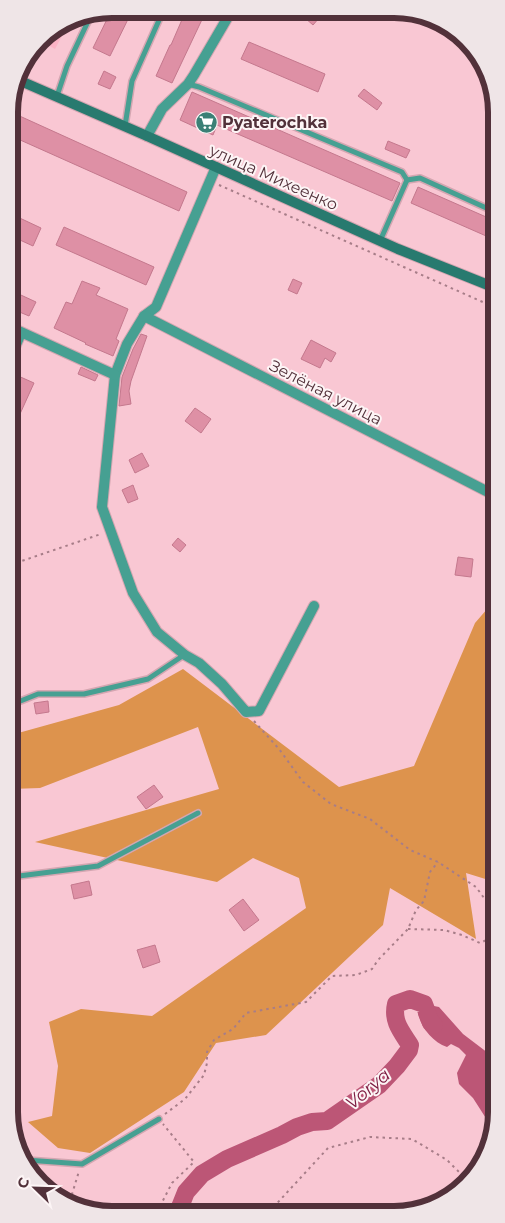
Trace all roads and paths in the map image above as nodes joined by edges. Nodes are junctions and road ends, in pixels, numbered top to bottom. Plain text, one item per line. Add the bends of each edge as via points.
1 (160, 18) edge
2 (227, 18) edge
3 (88, 21) edge
4 (22, 82) edge
5 (188, 84) junction
6 (56, 96) junction
7 (125, 126) junction
8 (148, 136) junction
9 (216, 167) junction
10 (407, 180) junction
11 (210, 181) junction
12 (488, 209) edge
13 (380, 241) junction
14 (488, 285) edge
15 (488, 304) edge
16 (144, 316) junction
17 (18, 332) edge
18 (21, 333) junction
19 (18, 340) edge
20 (115, 375) junction
21 (488, 491) edge
22 (111, 530) junction
23 (18, 562) edge
24 (314, 606) dead end
25 (185, 654) junction
26 (18, 702) edge
27 (246, 712) junction
28 (198, 813) dead end
29 (438, 862) junction
30 (18, 876) edge
31 (487, 903) edge
32 (408, 929) junction
33 (487, 940) edge
34 (159, 1119) junction
35 (31, 1160) edge
36 (82, 1164) junction
37 (462, 1175) edge
38 (72, 1197) edge
39 (160, 1206) edge
40 (275, 1206) edge

1 - 7 lane via 132,81
2 - 5 street
3 - 6 lane
4 - 6 street, улица Михеенко
5 - 8 street via 162,109
5 - 10 lane via 402,172
6 - 7 street, улица Михеенко
7 - 8 street, улица Михеенко
8 - 9 street, улица Михеенко
9 - 11 street
9 - 13 street, улица Михеенко
10 - 12 lane via 420,178
10 - 13 lane
11 - 15 path
11 - 16 street via 156,307
13 - 14 street, улица Михеенко
16 - 20 street via 127,344
16 - 21 street, Зелёная улица
17 - 18 street
18 - 19 street
18 - 20 street
20 - 22 street via 102,507
22 - 23 path
22 - 25 street via 134,593 157,632
24 - 27 street via 259,711
25 - 26 lane via 148,679 84,694 38,694
25 - 27 street via 222,684
27 - 29 path via 303,782 331,804 370,819 410,850
28 - 30 lane via 98,866
29 - 31 path via 476,887
29 - 32 path via 430,872 424,901
32 - 33 path via 444,930 480,943
32 - 34 path via 372,969 356,976 332,976 306,1002 246,1013 233,1029 214,1040 207,1052 204,1075 185,1099
34 - 36 lane
34 - 39 path via 194,1162 172,1183
35 - 36 lane
36 - 38 path
37 - 40 path via 447,1160 412,1139 370,1137 328,1148

